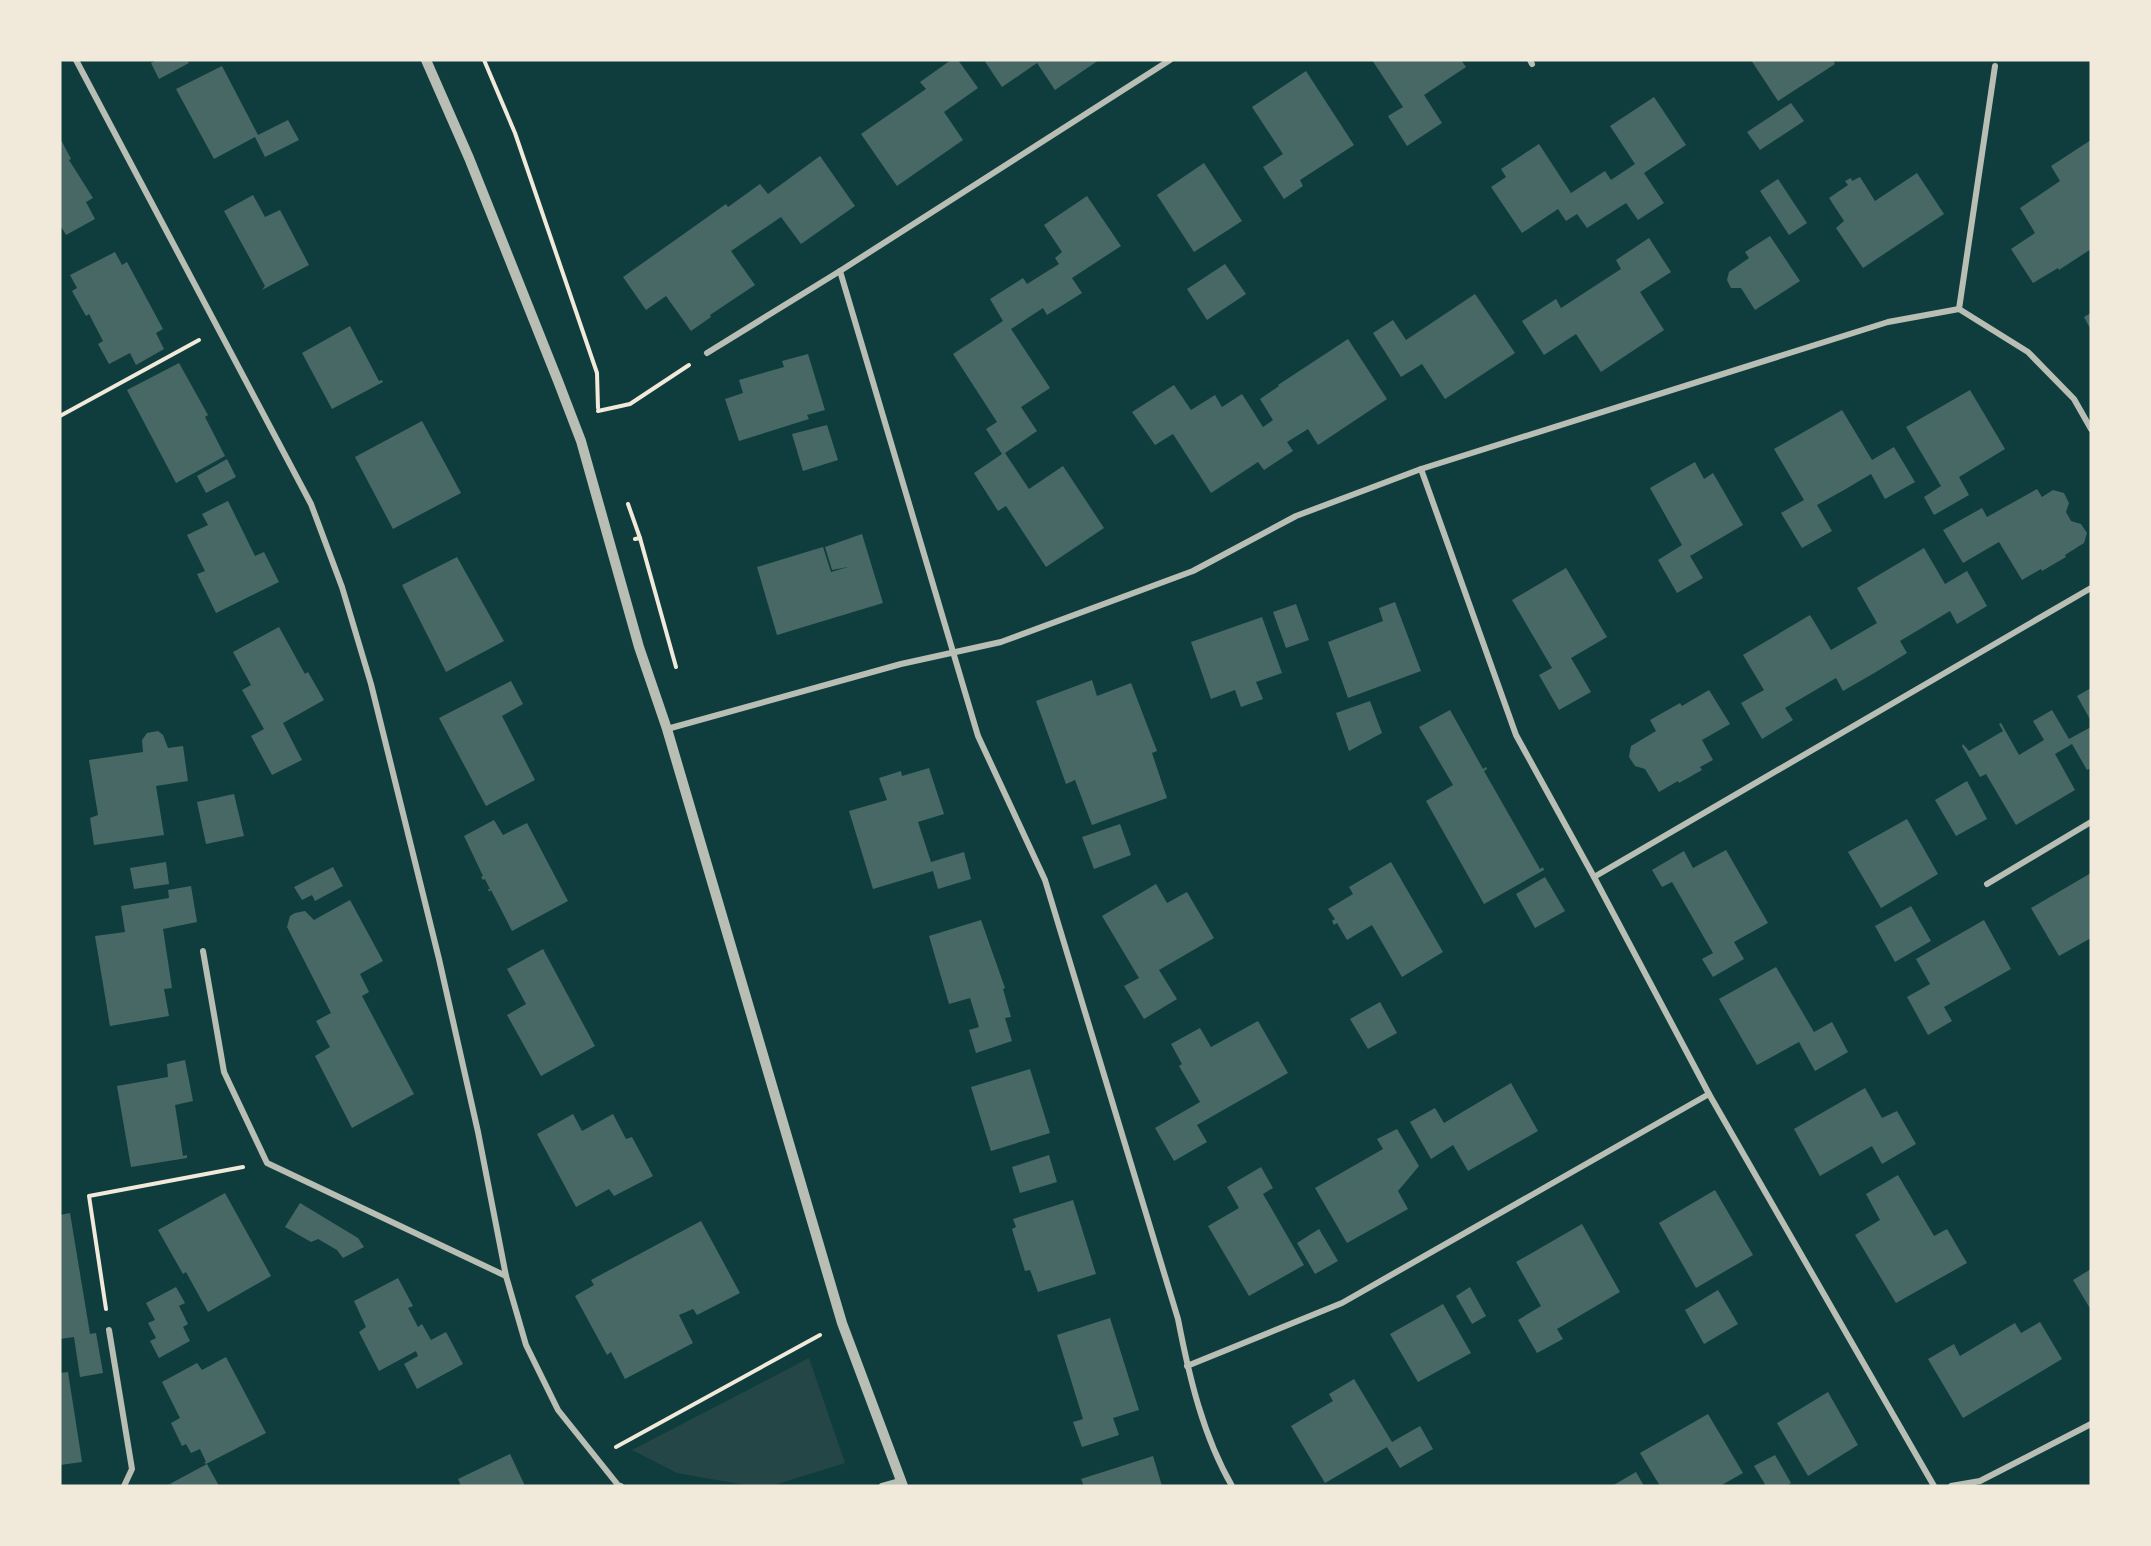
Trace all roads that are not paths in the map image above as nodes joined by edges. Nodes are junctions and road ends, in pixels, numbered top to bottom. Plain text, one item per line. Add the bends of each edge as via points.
1 (76, 60) edge
2 (426, 60) edge
3 (1170, 60) edge
4 (1995, 66) dead end
5 (840, 271) junction
6 (1959, 309) junction
7 (706, 353) road end
8 (2091, 429) edge
9 (1421, 469) junction
10 (2091, 588) edge
11 (953, 652) junction
12 (667, 729) junction
13 (2091, 822) edge
14 (1594, 877) junction
15 (1987, 884) dead end
16 (203, 951) dead end
17 (1709, 1094) junction
18 (506, 1276) junction
19 (109, 1330) road end
20 (1187, 1366) junction
21 (2091, 1424) edge
22 (902, 1483) edge
23 (124, 1486) edge
24 (619, 1486) edge
25 (882, 1486) edge
26 (1232, 1486) edge
27 (1934, 1486) edge
28 (1951, 1486) edge

1 - 18 street via 311,504 342,587 371,684 439,959
2 - 12 street via 469,158 580,441 639,647
3 - 5 street
4 - 6 street
5 - 7 street
5 - 11 street
6 - 8 street via 2028,352 2074,399
6 - 9 street via 1888,322
9 - 11 street via 1296,516 1192,571 1001,642
9 - 14 street via 1516,735
10 - 14 street
11 - 12 street
11 - 20 street via 978,736 1045,880 1178,1319
12 - 22 street via 842,1323
13 - 15 street
14 - 17 street
16 - 18 street via 224,1072 267,1163
17 - 20 street via 1342,1303
17 - 27 street
18 - 24 street via 526,1345 558,1410
19 - 23 street via 132,1470
20 - 26 street via 1218,1462
21 - 28 street via 1980,1481
22 - 25 street

